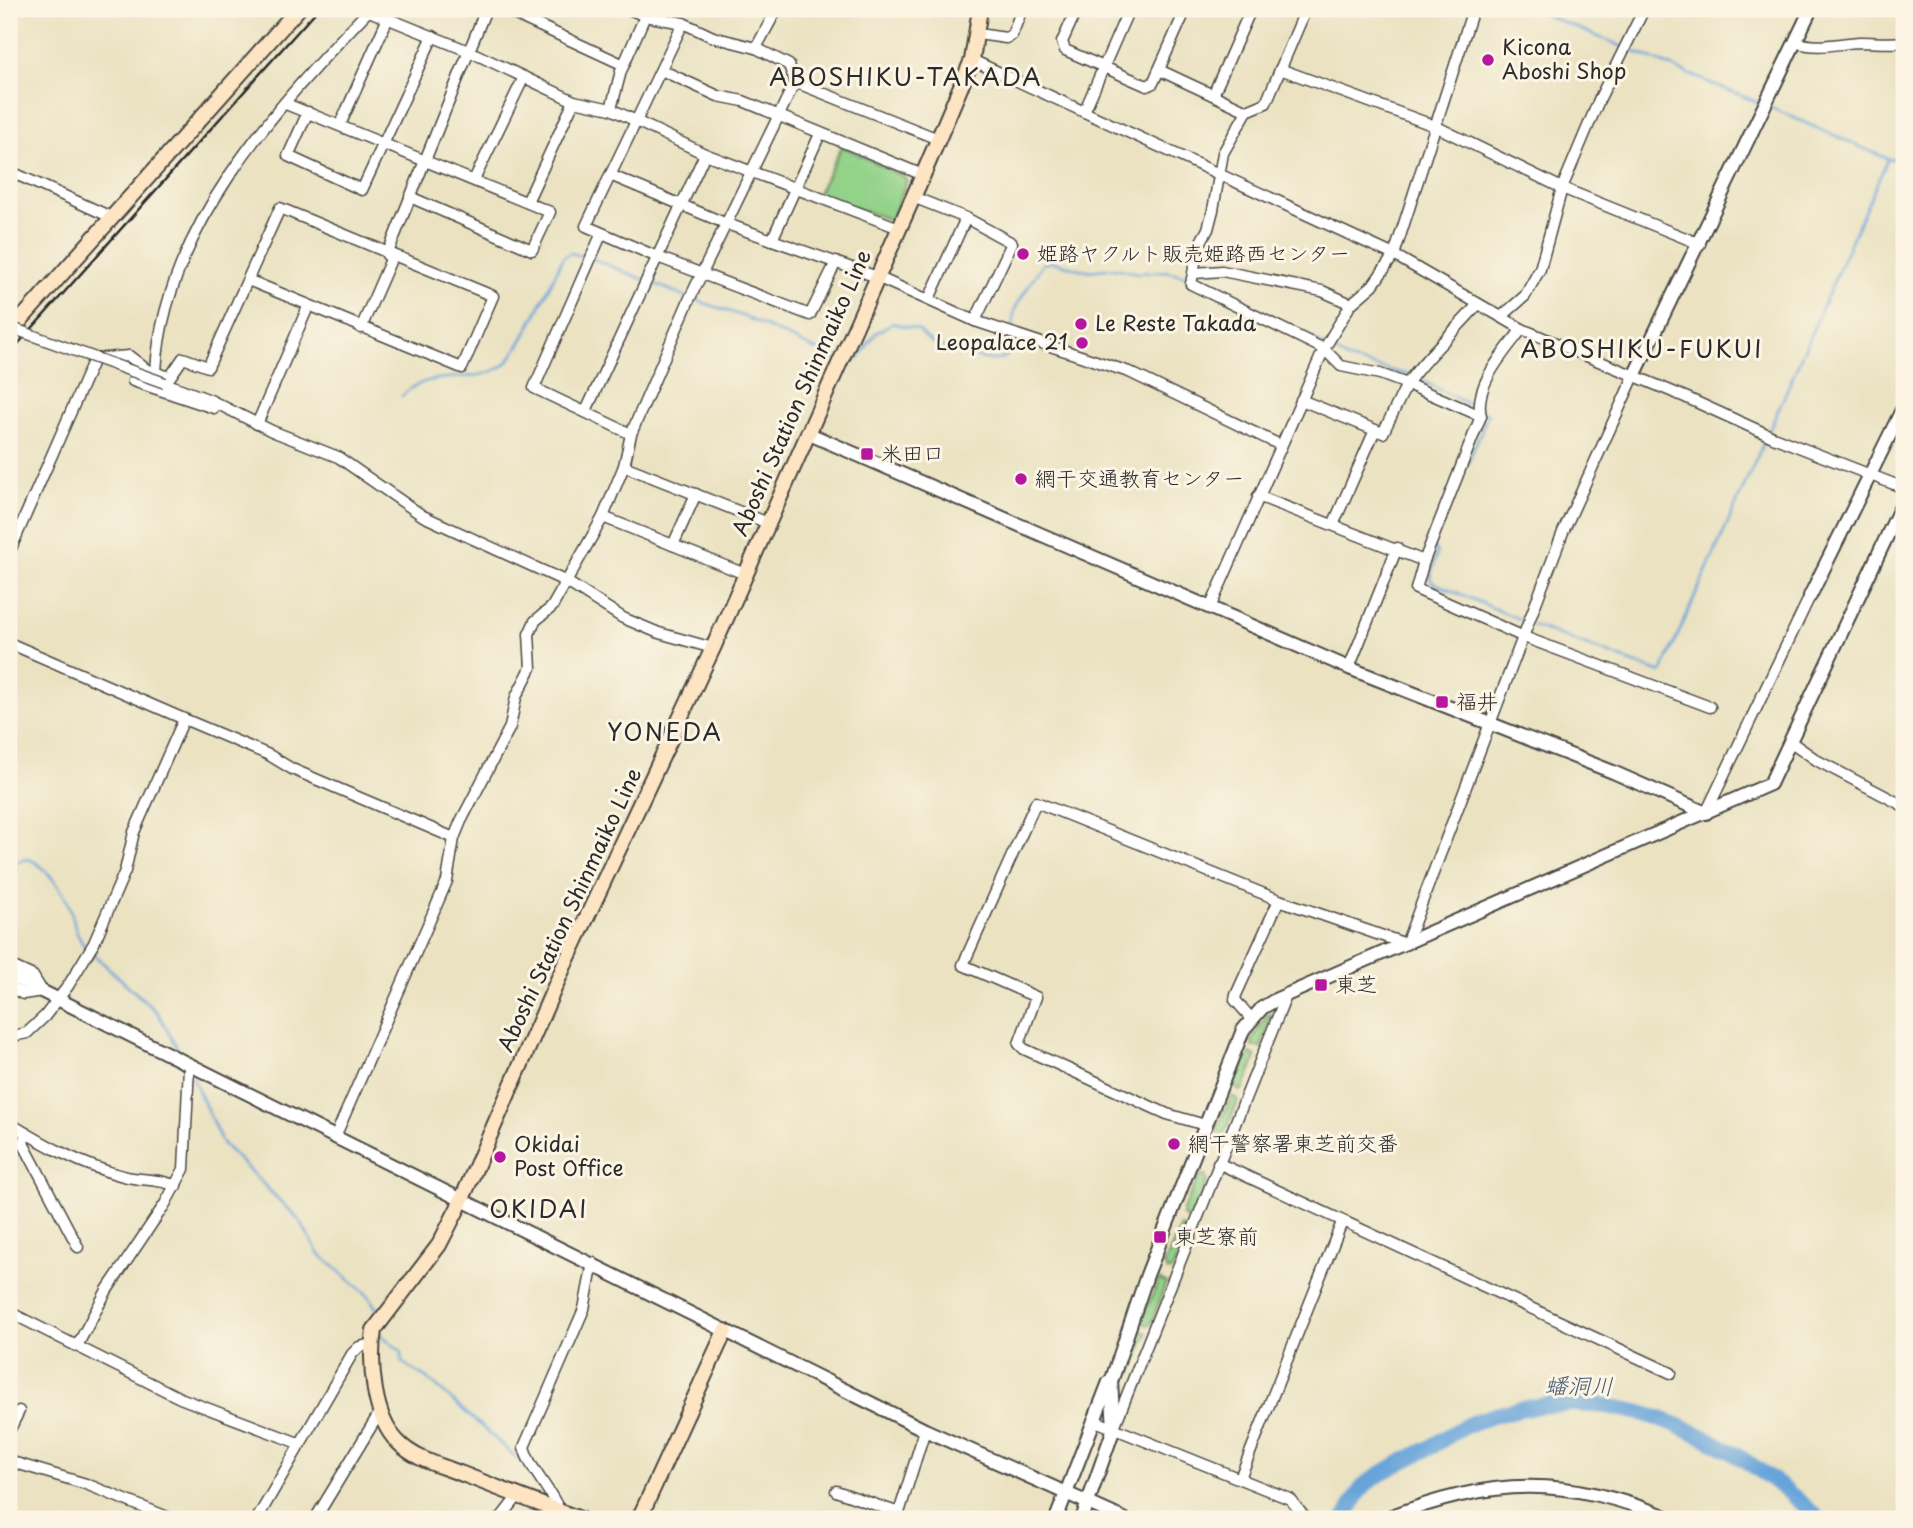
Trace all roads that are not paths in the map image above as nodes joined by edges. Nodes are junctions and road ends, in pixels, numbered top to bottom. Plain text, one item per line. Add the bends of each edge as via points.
1 (298, 9) edge
2 (486, 9) edge
3 (503, 9) edge
4 (629, 9) edge
5 (777, 9) edge
6 (1022, 9) edge
7 (1077, 9) edge
8 (1129, 9) edge
9 (1186, 9) edge
10 (1251, 9) edge
11 (1306, 9) edge
12 (1473, 9) edge
13 (1644, 9) edge
14 (1811, 9) edge
15 (369, 10) edge
16 (978, 10) edge
17 (645, 16) junction
18 (388, 19) junction
19 (683, 23) junction
20 (978, 34) junction
21 (433, 36) junction
22 (1795, 42) junction
23 (1904, 42) edge
24 (756, 48) junction
25 (471, 51) junction
26 (972, 60) junction
27 (624, 65) junction
28 (1104, 66) junction
29 (1280, 69) junction
30 (661, 70) junction
31 (1159, 70) junction
32 (524, 77) junction
33 (795, 82) junction
34 (1213, 95) junction
35 (574, 101) junction
36 (286, 104) junction
37 (611, 109) junction
38 (1247, 111) junction
39 (308, 112) junction
40 (1084, 112) junction
41 (777, 117) junction
42 (636, 123) junction
43 (340, 125) junction
44 (1435, 126) junction
45 (820, 134) junction
46 (938, 139) junction
47 (385, 143) junction
48 (705, 154) junction
49 (426, 159) junction
50 (9, 171) edge
51 (751, 172) junction
52 (923, 174) junction
53 (610, 175) junction
54 (1220, 176) junction
55 (474, 180) junction
56 (1562, 188) junction
57 (796, 189) junction
58 (410, 197) junction
59 (913, 197) junction
60 (527, 202) junction
61 (681, 205) junction
62 (111, 217) junction
63 (966, 218) junction
64 (727, 224) junction
65 (899, 228) junction
66 (601, 235) junction
67 (772, 240) junction
68 (1700, 244) junction
69 (1394, 255) junction
70 (390, 256) junction
71 (655, 256) junction
72 (836, 262) junction
73 (702, 273) junction
74 (877, 277) junction
75 (1194, 277) junction
76 (248, 280) junction
77 (929, 299) junction
78 (1351, 304) junction
79 (1478, 304) junction
80 (308, 307) junction
81 (1501, 317) junction
82 (975, 321) junction
83 (9, 327) edge
84 (360, 328) junction
85 (1522, 329) junction
86 (9, 333) edge
87 (1326, 346) junction
88 (156, 372) junction
89 (1634, 376) junction
90 (133, 381) dead end
91 (1408, 383) junction
92 (1301, 400) junction
93 (1904, 406) edge
94 (586, 411) junction
95 (1481, 416) junction
96 (257, 424) junction
97 (1375, 430) junction
98 (631, 433) junction
99 (807, 433) junction
100 (1280, 444) junction
101 (624, 466) junction
102 (1871, 474) junction
103 (1904, 488) edge
104 (696, 494) junction
105 (1258, 496) junction
106 (1904, 499) edge
107 (603, 517) junction
108 (768, 523) junction
109 (1333, 525) junction
110 (674, 545) junction
111 (1397, 548) junction
112 (9, 553) edge
113 (1424, 561) junction
114 (745, 574) junction
115 (567, 582) junction
116 (1810, 596) joint
117 (1210, 608) junction
118 (1524, 637) junction
119 (9, 643) edge
120 (713, 648) junction
121 (1349, 668) junction
122 (1710, 707) dead end
123 (184, 719) junction
124 (1491, 726) junction
125 (1791, 742) junction
126 (1904, 806) edge
127 (1706, 813) junction
128 (454, 838) junction
129 (1279, 900) junction
130 (1406, 944) junction
131 (9, 965) edge
132 (9, 975) edge
133 (9, 987) edge
134 (42, 991) junction
135 (1286, 996) junction
136 (57, 1000) junction
137 (1251, 1018) junction
138 (9, 1037) edge
139 (189, 1066) junction
140 (9, 1123) edge
141 (1205, 1125) junction
142 (26, 1133) junction
143 (335, 1137) junction
144 (1218, 1163) junction
145 (176, 1186) junction
146 (462, 1199) junction
147 (1342, 1222) junction
148 (78, 1247) dead end
149 (593, 1264) junction
150 (9, 1312) edge
151 (725, 1331) junction
152 (372, 1344) junction
153 (76, 1346) junction
154 (1119, 1358) junction
155 (1671, 1373) dead end
156 (15, 1412) edge
157 (382, 1414) junction
158 (1093, 1420) junction
159 (1114, 1428) junction
160 (925, 1430) junction
161 (9, 1431) edge
162 (301, 1444) junction
163 (9, 1461) edge
164 (1240, 1478) junction
165 (836, 1491) dead end
166 (1066, 1495) junction
167 (518, 1496) junction
168 (1088, 1504) junction
169 (560, 1512) junction
170 (898, 1516) edge
171 (173, 1519) edge
172 (257, 1519) edge
173 (315, 1519) edge
174 (499, 1519) edge
175 (580, 1519) edge
176 (639, 1519) edge
177 (1056, 1519) edge
178 (1082, 1519) edge
179 (1124, 1519) edge
180 (1306, 1519) edge
181 (1384, 1519) edge
182 (1672, 1519) edge

1 - 62 main road
2 - 25 street
3 - 27 street
4 - 17 street
5 - 24 street
6 - 20 street via 1006,38
7 - 28 street via 1062,42 1065,50
8 - 28 street
9 - 31 street
10 - 34 street
11 - 29 street
12 - 44 street
13 - 56 street via 1603,90
14 - 22 street
15 - 18 street
15 - 36 street
16 - 20 main road, Aboshi Station Shinmaiko Line
17 - 19 street
17 - 27 street
18 - 21 street
18 - 43 street
19 - 24 street via 712,37
19 - 30 street
20 - 26 main road, Aboshi Station Shinmaiko Line
21 - 25 street
21 - 47 street
22 - 23 street via 1808,47
22 - 68 street
24 - 33 street via 789,65
25 - 32 street
25 - 49 street
26 - 40 street
26 - 46 main road, Aboshi Station Shinmaiko Line
27 - 37 street
28 - 31 street via 1147,86
28 - 40 street
29 - 38 street via 1266,103
29 - 44 street
30 - 41 street
30 - 42 street
31 - 34 street
32 - 35 street
32 - 55 street
33 - 41 street
33 - 46 street
34 - 38 street
35 - 37 street
35 - 60 street
36 - 39 street
36 - 88 street via 244,156 191,240 162,318
37 - 42 street
38 - 54 street via 1223,153
39 - 43 street
39 - 47 street via 288,156 362,190
40 - 54 street
41 - 45 street
41 - 51 street
42 - 48 street
42 - 53 street
43 - 47 street
44 - 56 street
44 - 69 street
45 - 52 street
45 - 57 street
46 - 52 main road, Aboshi Station Shinmaiko Line
47 - 49 street
48 - 51 street
48 - 61 street
49 - 55 street
49 - 58 street
50 - 62 street
51 - 57 street
51 - 64 street
52 - 59 main road, Aboshi Station Shinmaiko Line
53 - 61 street
53 - 66 street via 586,226
54 - 69 street
54 - 75 street via 1208,229 1198,247
55 - 60 street
56 - 68 street
56 - 81 street via 1539,269 1525,296
57 - 65 street
57 - 67 street
58 - 60 street via 532,250 550,212
58 - 70 street
59 - 63 street
59 - 65 main road, Aboshi Station Shinmaiko Line
61 - 64 street
61 - 71 street
62 - 86 main road
63 - 77 street
63 - 82 street via 1012,243
64 - 67 street
64 - 73 street
65 - 74 main road, Aboshi Station Shinmaiko Line
66 - 71 street
66 - 94 street via 534,388
67 - 72 street
68 - 89 street
69 - 78 street via 1373,285
69 - 79 street
70 - 76 street via 280,208
70 - 84 street
70 - 84 street via 493,296 462,368
71 - 73 street
71 - 94 street
72 - 73 street via 810,315
72 - 74 street
73 - 98 street
74 - 77 street
74 - 99 main road, Aboshi Station Shinmaiko Line
75 - 78 street via 1222,271 1322,291
75 - 87 street via 1191,284
76 - 80 street
76 - 88 street via 208,367 183,358 170,377
77 - 82 street
78 - 87 street
79 - 81 street
79 - 91 street
80 - 84 street
80 - 96 street
81 - 85 street
82 - 100 street via 1129,372
83 - 96 street, bridge via 210,400
85 - 89 street
85 - 95 street via 1486,384
87 - 91 street via 1341,366
87 - 92 street
88 - 112 street via 129,356 94,359
89 - 102 street
89 - 118 street via 1563,532
90 - 96 street
91 - 95 street
91 - 97 street via 1383,433
92 - 97 street
92 - 100 street
93 - 102 street
94 - 98 street
95 - 113 street
96 - 115 street via 338,457 423,516
97 - 109 street
98 - 101 street
99 - 108 main road, Aboshi Station Shinmaiko Line
99 - 117 street
100 - 105 street
101 - 104 street
101 - 107 street
102 - 103 street
102 - 116 street
104 - 108 street
104 - 110 street
105 - 109 street
105 - 117 street
106 - 125 street
107 - 110 street
107 - 115 street
108 - 114 main road, Aboshi Station Shinmaiko Line
109 - 111 street
110 - 114 street
111 - 113 street
111 - 121 street
113 - 118 street via 1416,589
114 - 120 main road, Aboshi Station Shinmaiko Line
115 - 120 street via 623,618
115 - 128 street via 552,607 535,621 530,634 531,668 516,696 510,727
116 - 127 street
117 - 121 street
118 - 122 street
118 - 124 street
119 - 123 street
120 - 146 main road, Aboshi Station Shinmaiko Line
121 - 124 street
123 - 128 street
123 - 136 street via 134,832 125,871 94,943
124 - 127 street
124 - 130 street
125 - 126 street
125 - 127 street via 1770,784
127 - 130 street
128 - 143 street via 447,881
129 - 130 street
129 - 137 street via 1236,995 1235,1000
129 - 141 street via 1036,802 962,964 1035,997 1019,1037 1018,1044 1024,1049 1167,1114
130 - 135 street
131 - 134 street via 33,976
132 - 134 street
133 - 134 street via 23,994
134 - 136 street
135 - 137 street
135 - 144 street
136 - 138 street via 27,1033
136 - 139 street
137 - 141 street
139 - 143 street
139 - 145 street via 184,1169
140 - 142 street
141 - 154 street
142 - 145 street via 95,1168
142 - 148 street via 23,1143
143 - 146 street
144 - 147 street
144 - 159 street
145 - 153 street
146 - 149 street
146 - 152 main road, Aboshi Station Shinmaiko Line via 439,1245 379,1320
147 - 155 street
147 - 164 street
149 - 151 street
149 - 169 street via 584,1310 524,1447 527,1460 551,1491
150 - 153 street
151 - 160 street
151 - 176 main road
152 - 157 main road
152 - 162 street via 352,1354
153 - 162 street via 180,1398
154 - 158 street
154 - 159 street via 1111,1382
156 - 161 street
157 - 167 main road via 397,1442 409,1450
157 - 173 street
158 - 159 street
158 - 166 street
159 - 164 street
159 - 168 street
160 - 166 street
160 - 170 street
162 - 172 street
163 - 171 street via 86,1484
164 - 180 street via 1290,1499
165 - 170 street
166 - 168 street
166 - 177 street
167 - 169 main road
167 - 174 street
168 - 178 street
168 - 179 street
169 - 175 main road
181 - 182 street via 1448,1496 1525,1486 1598,1493

